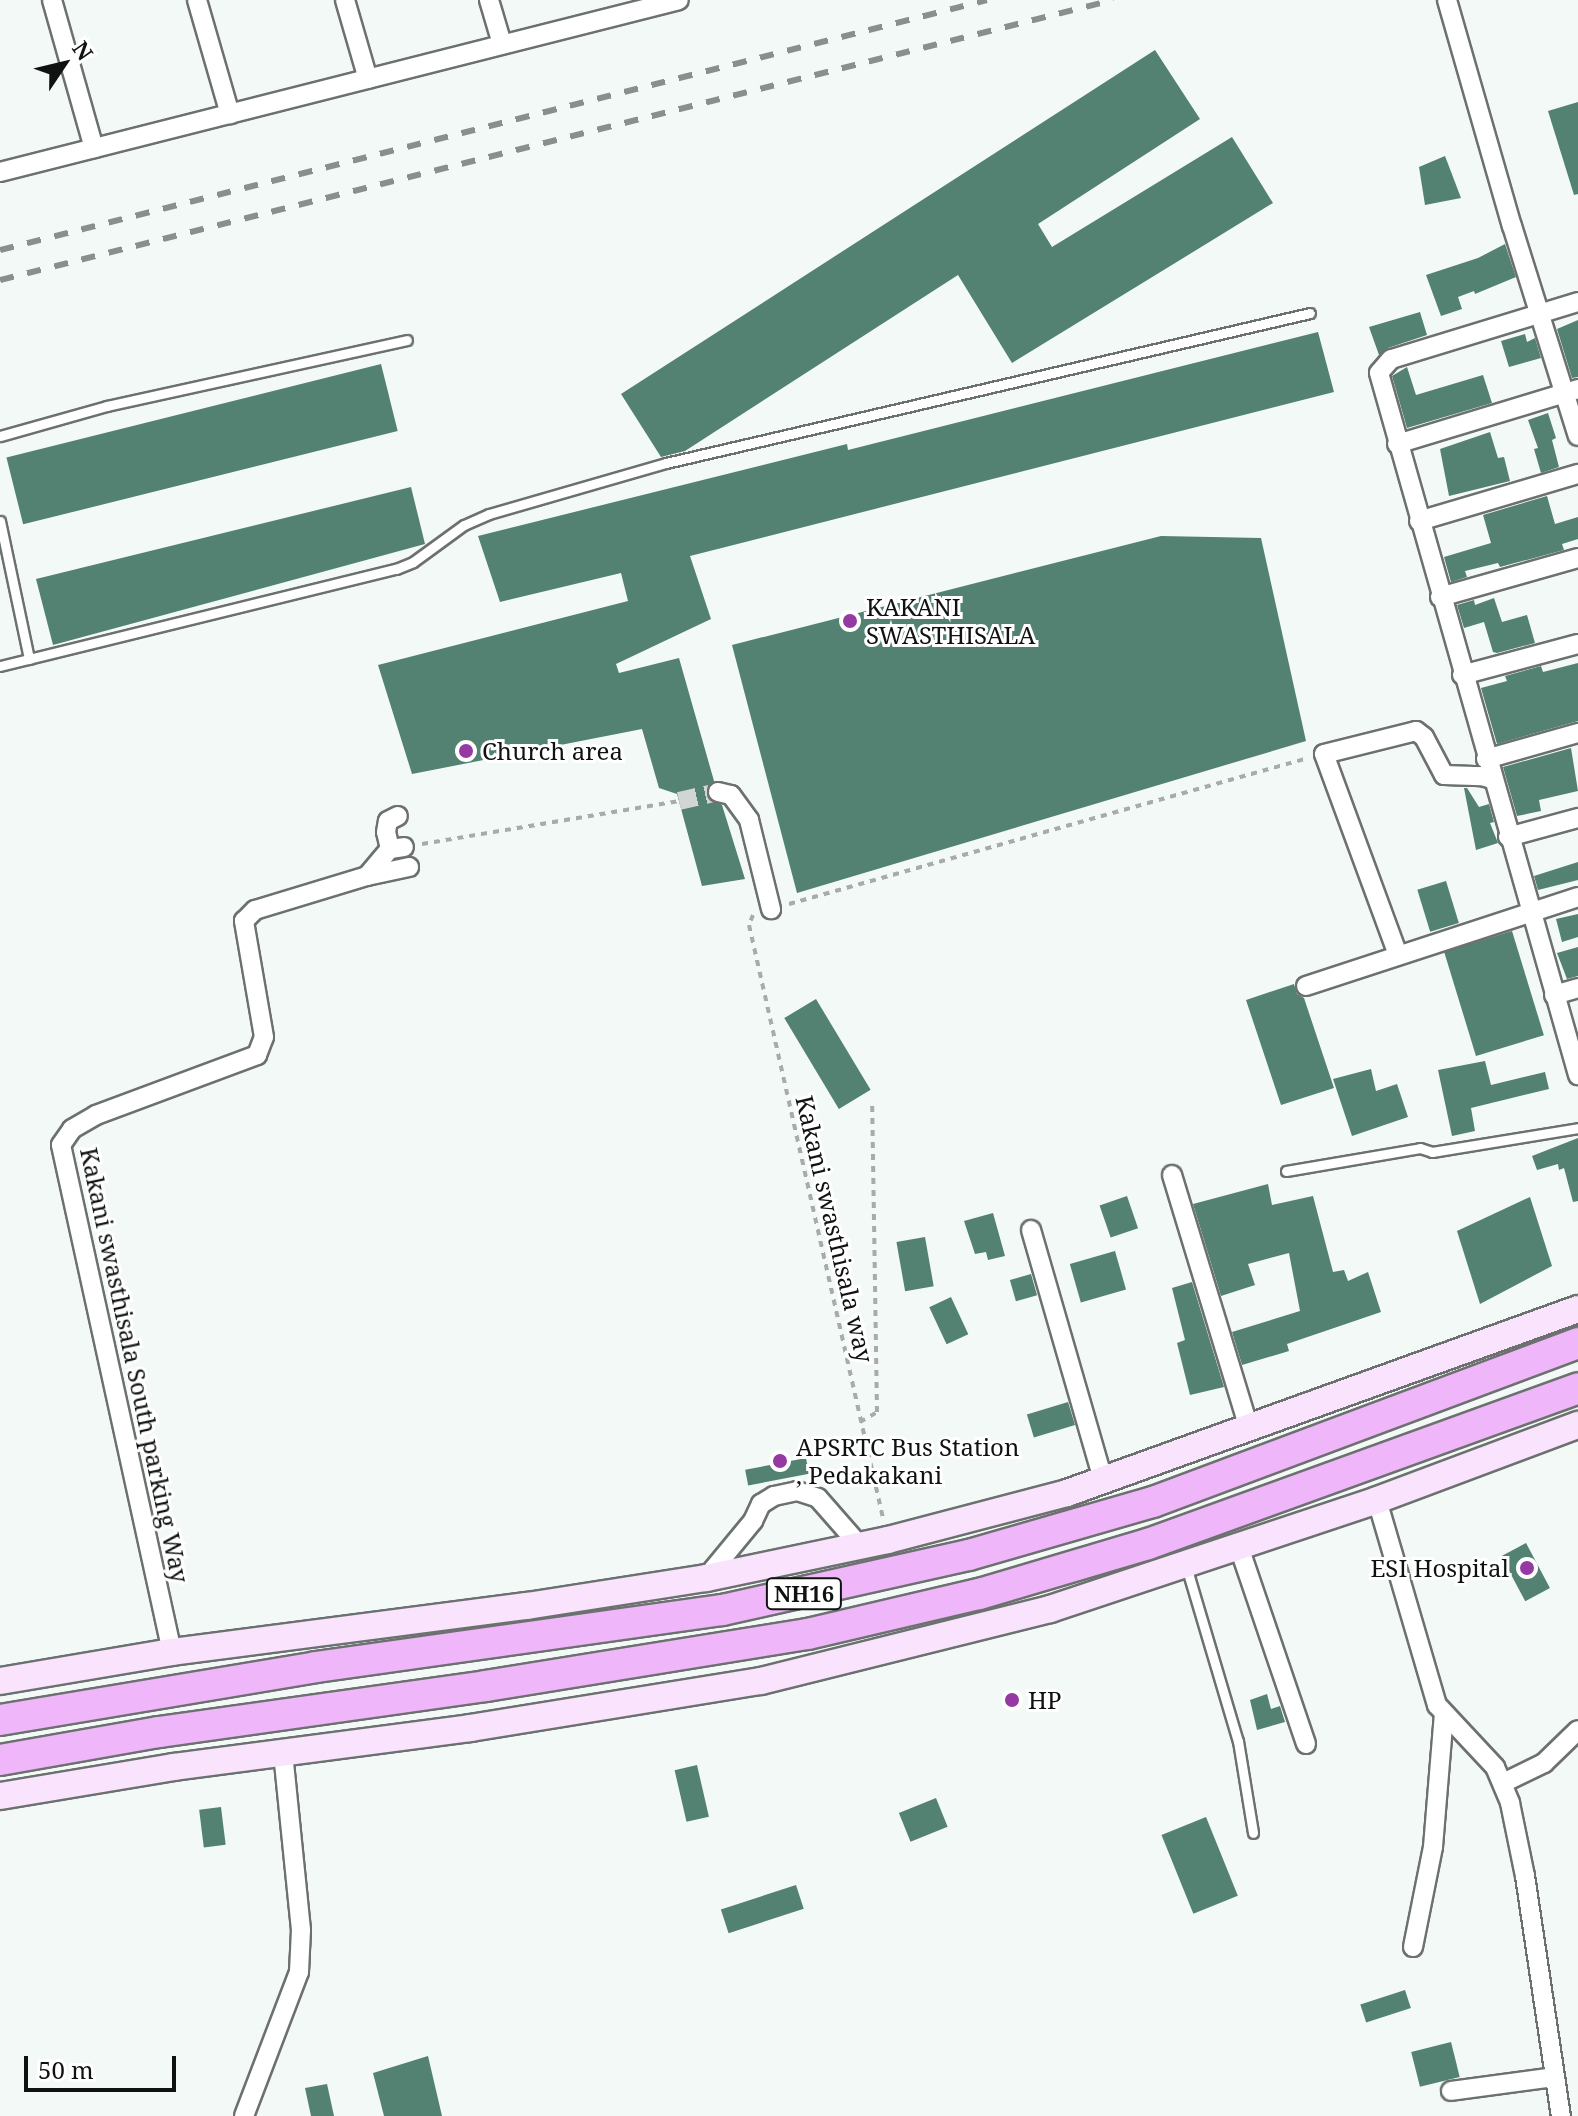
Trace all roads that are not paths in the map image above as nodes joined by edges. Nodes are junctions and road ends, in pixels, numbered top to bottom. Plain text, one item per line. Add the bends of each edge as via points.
1 (52, 0) edge
2 (197, 0) edge
3 (345, 0) edge
4 (489, 0) edge
5 (679, 0) edge
6 (1447, 0) edge
7 (635, 5) edge
8 (502, 44) junction
9 (368, 79) junction
10 (230, 114) junction
11 (94, 148) junction
12 (0, 172) edge
13 (1578, 302) edge
14 (1542, 312) junction
15 (1310, 313) dead end
16 (407, 340) dead end
17 (1572, 391) edge
18 (0, 436) edge
19 (1578, 436) edge
20 (1397, 444) junction
21 (1578, 474) edge
22 (0, 521) edge
23 (1419, 521) junction
24 (1578, 558) edge
25 (1440, 597) junction
26 (1578, 644) edge
27 (29, 659) junction
28 (0, 666) edge
29 (1462, 675) junction
30 (1578, 733) edge
31 (1486, 759) junction
32 (1491, 779) junction
33 (718, 792) dead end
34 (398, 816) dead end
35 (1578, 818) edge
36 (1508, 837) junction
37 (409, 867) dead end
38 (367, 876) junction
39 (1578, 897) edge
40 (771, 909) road end
41 (1529, 910) junction
42 (1396, 951) junction
43 (1306, 986) dead end
44 (1578, 988) edge
45 (1554, 995) junction
46 (1578, 1075) edge
47 (1578, 1128) edge
48 (1286, 1171) dead end
49 (1172, 1175) dead end
50 (1031, 1230) dead end
51 (1578, 1309) edge
52 (1578, 1343) edge
53 (1578, 1388) edge
54 (1578, 1425) edge
55 (1249, 1428) junction
56 (1103, 1480) junction
57 (1377, 1500) junction
58 (860, 1546) junction
59 (1239, 1547) junction
60 (1186, 1566) junction
61 (706, 1578) junction
62 (172, 1652) junction
63 (0, 1681) edge
64 (1444, 1714) junction
65 (0, 1720) edge
66 (1578, 1730) edge
67 (1306, 1744) dead end
68 (283, 1753) junction
69 (0, 1760) edge
70 (1503, 1783) junction
71 (0, 1796) edge
72 (1253, 1833) dead end
73 (1413, 1947) dead end
74 (1554, 2077) junction
75 (1451, 2091) dead end
76 (244, 2116) edge
77 (1561, 2116) edge

1 - 11 street
2 - 10 street
3 - 9 street
4 - 8 street
5 - 7 street
6 - 14 street
7 - 8 street
8 - 9 street
9 - 10 street
10 - 11 street
11 - 12 street
13 - 14 street
14 - 17 street
14 - 20 street via 1381,366 1381,387
15 - 27 lane via 666,463 489,514 396,569
16 - 18 lane via 107,406
17 - 19 street
17 - 20 street
20 - 23 street
21 - 23 street
22 - 27 lane
23 - 25 street
24 - 25 street
25 - 29 street
26 - 29 street
27 - 28 lane
29 - 31 street
30 - 31 street
31 - 32 street
32 - 36 street
32 - 42 street via 1444,775 1416,731 1324,754
33 - 40 street via 731,795 749,820
34 - 38 street via 388,821 386,832 397,848
35 - 36 street
36 - 41 street
37 - 38 street
38 - 62 street, Kakani swasthisala South parking Way via 255,910 244,921 264,1037 257,1055 96,1115 72,1129 61,1145
39 - 41 street
41 - 42 street
41 - 45 street
42 - 43 street
44 - 45 street
45 - 46 street
47 - 48 lane
49 - 55 street
50 - 56 street
51 - 55 main road
52 - 65 highway, NH16 via 1153,1502 969,1555 722,1610 316,1667
53 - 69 highway, NH16 via 1148,1544 963,1598 792,1637
54 - 57 main road
55 - 56 main road
56 - 58 main road
57 - 59 main road
57 - 64 street via 1434,1696
58 - 61 main road
58 - 61 street via 818,1498 797,1491 761,1504
59 - 60 main road
59 - 67 street
60 - 68 main road via 1050,1609 761,1681
60 - 72 lane via 1238,1741
61 - 62 main road
62 - 63 main road
64 - 70 street via 1477,1743
64 - 73 street via 1433,1847
66 - 70 street via 1544,1763
68 - 71 main road
68 - 76 street via 301,1930 299,1972
70 - 74 street via 1525,1876
74 - 75 street
74 - 77 street

